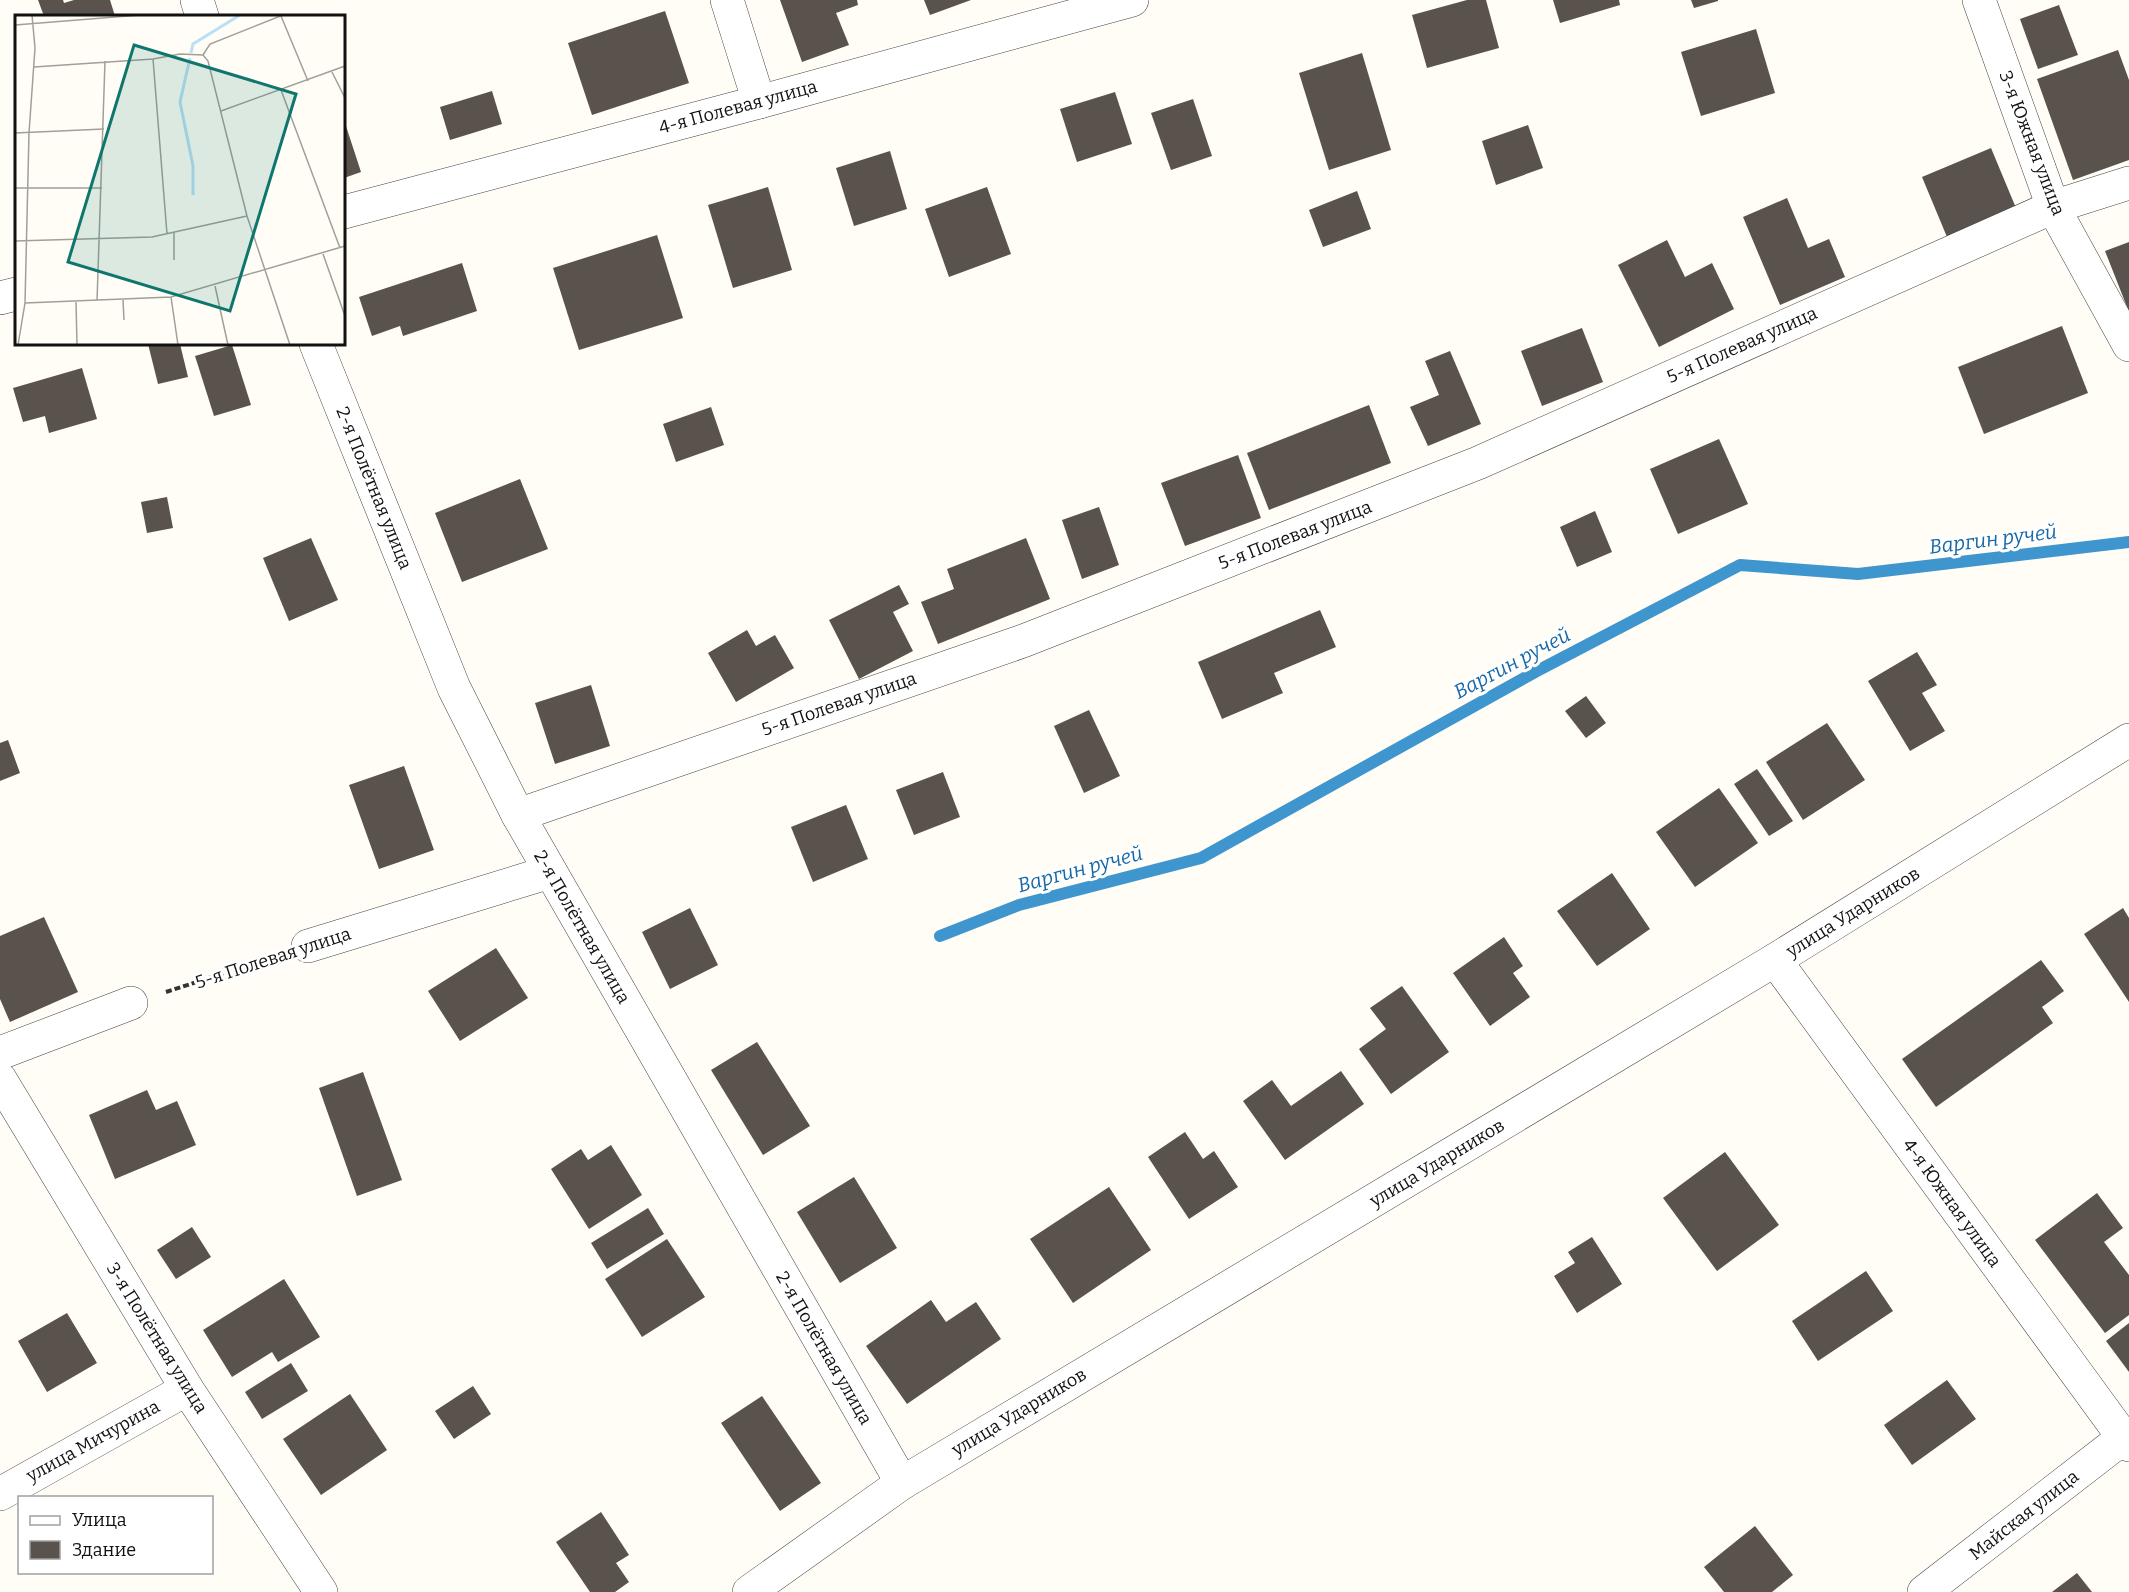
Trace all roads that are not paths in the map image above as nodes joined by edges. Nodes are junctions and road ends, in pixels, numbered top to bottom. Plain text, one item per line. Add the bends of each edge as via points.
1 (197, 0) edge
2 (727, 0) edge
3 (1132, 0) edge
4 (1980, 0) edge
5 (202, 15) edge
6 (759, 102) junction
7 (2129, 183) edge
8 (2054, 207) junction
9 (345, 212) edge
10 (15, 294) edge
11 (0, 298) edge
12 (316, 345) edge
13 (2129, 345) edge
14 (2129, 740) edge
15 (518, 815) junction
16 (550, 872) junction
17 (308, 946) road end
18 (1775, 960) junction
19 (131, 1003) road end
20 (0, 1053) edge
21 (0, 1079) edge
22 (187, 1389) junction
23 (2126, 1441) edge
24 (902, 1483) junction
25 (0, 1494) edge
26 (321, 1592) edge
27 (748, 1592) edge
28 (1924, 1592) edge

1 - 5 street
2 - 6 street
3 - 6 street, 4-я Полевая улица
4 - 8 street, 3-я Южная улица
6 - 9 street, 4-я Полевая улица
7 - 8 street, 5-я Полевая улица
8 - 13 street, 3-я Южная улица
8 - 15 street, 5-я Полевая улица via 1478,463 1023,641
10 - 11 street
12 - 15 street, 2-я Полётная улица via 454,688
14 - 18 street, улица Ударников
15 - 16 street, 2-я Полётная улица
16 - 17 street, 5-я Полевая улица
16 - 24 street, 2-я Полётная улица
18 - 23 street, 4-я Южная улица
18 - 24 street, улица Ударников
19 - 20 street
21 - 22 street, 3-я Полётная улица
22 - 25 street, улица Мичурина
22 - 26 street, 3-я Полётная улица
23 - 28 street, Майская улица
24 - 27 street, улица Ударников

